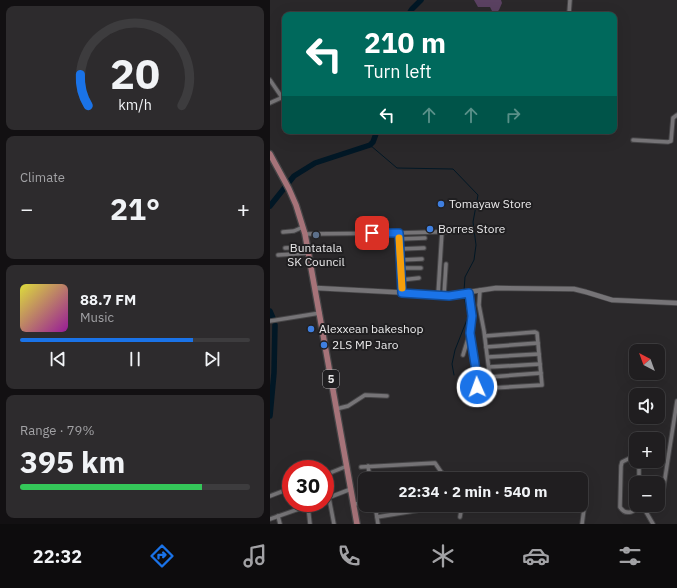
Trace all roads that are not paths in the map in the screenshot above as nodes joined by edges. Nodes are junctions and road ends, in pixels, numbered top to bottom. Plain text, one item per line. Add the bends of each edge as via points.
1 (570, 0) edge
2 (569, 12) edge
3 (270, 80) edge
4 (270, 103) edge
5 (677, 115) edge
6 (633, 140) dead end
7 (270, 154) edge
8 (303, 227) junction
9 (442, 231) junction
10 (468, 231) dead end
11 (283, 232) dead end
12 (399, 233) junction
13 (305, 234) junction
14 (425, 238) dead end
15 (399, 239) junction
16 (285, 248) dead end
17 (400, 248) junction
18 (424, 248) dead end
19 (309, 250) junction
20 (278, 255) dead end
21 (422, 258) dead end
22 (400, 260) junction
23 (446, 264) dead end
24 (401, 268) junction
25 (421, 268) dead end
26 (419, 278) dead end
27 (401, 280) junction
28 (316, 288) junction
29 (480, 290) junction
30 (402, 293) junction
31 (468, 293) junction
32 (438, 295) junction
33 (444, 295) junction
34 (677, 303) edge
35 (320, 313) junction
36 (270, 321) edge
37 (470, 333) junction
38 (485, 336) junction
39 (538, 343) junction
40 (486, 347) junction
41 (539, 354) junction
42 (463, 355) dead end
43 (488, 357) junction
44 (540, 364) junction
45 (489, 367) junction
46 (541, 373) junction
47 (490, 377) junction
48 (466, 381) dead end
49 (491, 388) junction
50 (492, 394) dead end
51 (387, 396) dead end
52 (677, 401) edge
53 (336, 408) junction
54 (676, 418) edge
55 (629, 458) edge
56 (347, 466) junction
57 (368, 466) junction
58 (361, 467) dead end
59 (334, 471) edge
60 (369, 472) edge
61 (441, 472) edge
62 (665, 480) edge
63 (351, 489) junction
64 (282, 491) edge
65 (270, 496) edge
66 (334, 496) edge
67 (354, 504) junction
68 (358, 504) edge
69 (290, 512) edge
70 (309, 512) edge
71 (332, 512) edge
72 (376, 512) edge
73 (408, 512) edge
74 (461, 512) edge
75 (584, 512) edge
76 (629, 512) edge
77 (646, 512) edge
78 (278, 516) junction
79 (377, 517) junction
80 (460, 517) dead end
81 (270, 519) edge
82 (280, 524) edge
83 (310, 524) edge
84 (334, 524) edge
85 (357, 524) edge
86 (378, 524) edge
87 (582, 524) edge
88 (653, 524) edge

1 - 2 street
3 - 4 street via 281,98
5 - 6 street via 673,118 671,141
7 - 8 main road, 5 via 296,205
8 - 11 street
8 - 13 main road, 5
9 - 10 street
9 - 12 street
9 - 32 street
12 - 13 street
12 - 15 street
13 - 19 main road, 5
14 - 15 street
15 - 17 street
16 - 19 street
17 - 18 street
17 - 22 street
19 - 20 street
19 - 28 main road, 5
21 - 22 street
22 - 24 street
23 - 33 street
24 - 25 street
24 - 27 street
26 - 27 street
27 - 30 street
28 - 30 street
28 - 35 main road, 5
29 - 31 street
29 - 34 street via 574,289 612,300
29 - 38 street via 479,305
30 - 32 street
31 - 33 street
31 - 37 street via 472,316
32 - 33 street
35 - 36 street
35 - 53 main road, 5
37 - 42 street
37 - 48 street via 478,386 471,386
38 - 39 street via 535,332
38 - 40 street
39 - 40 street
39 - 41 street
40 - 43 street
41 - 43 street
41 - 44 street
43 - 45 street
44 - 45 street
44 - 46 street
45 - 47 street
46 - 47 street
46 - 49 street via 542,385
47 - 49 street
49 - 50 street
51 - 53 street via 365,395 348,406
52 - 54 street
53 - 56 main road, 5
54 - 62 street
55 - 76 street via 622,462 620,507 622,511
56 - 59 street
56 - 63 main road, 5
57 - 58 street
57 - 60 street
57 - 61 street via 435,464
63 - 66 street
63 - 67 main road, 5
64 - 65 street
67 - 68 street
67 - 85 main road, 5
69 - 78 street
70 - 83 street
71 - 84 street
72 - 79 street
73 - 79 street
74 - 80 street
75 - 87 street
77 - 88 street
78 - 81 street
78 - 82 street
79 - 86 street

